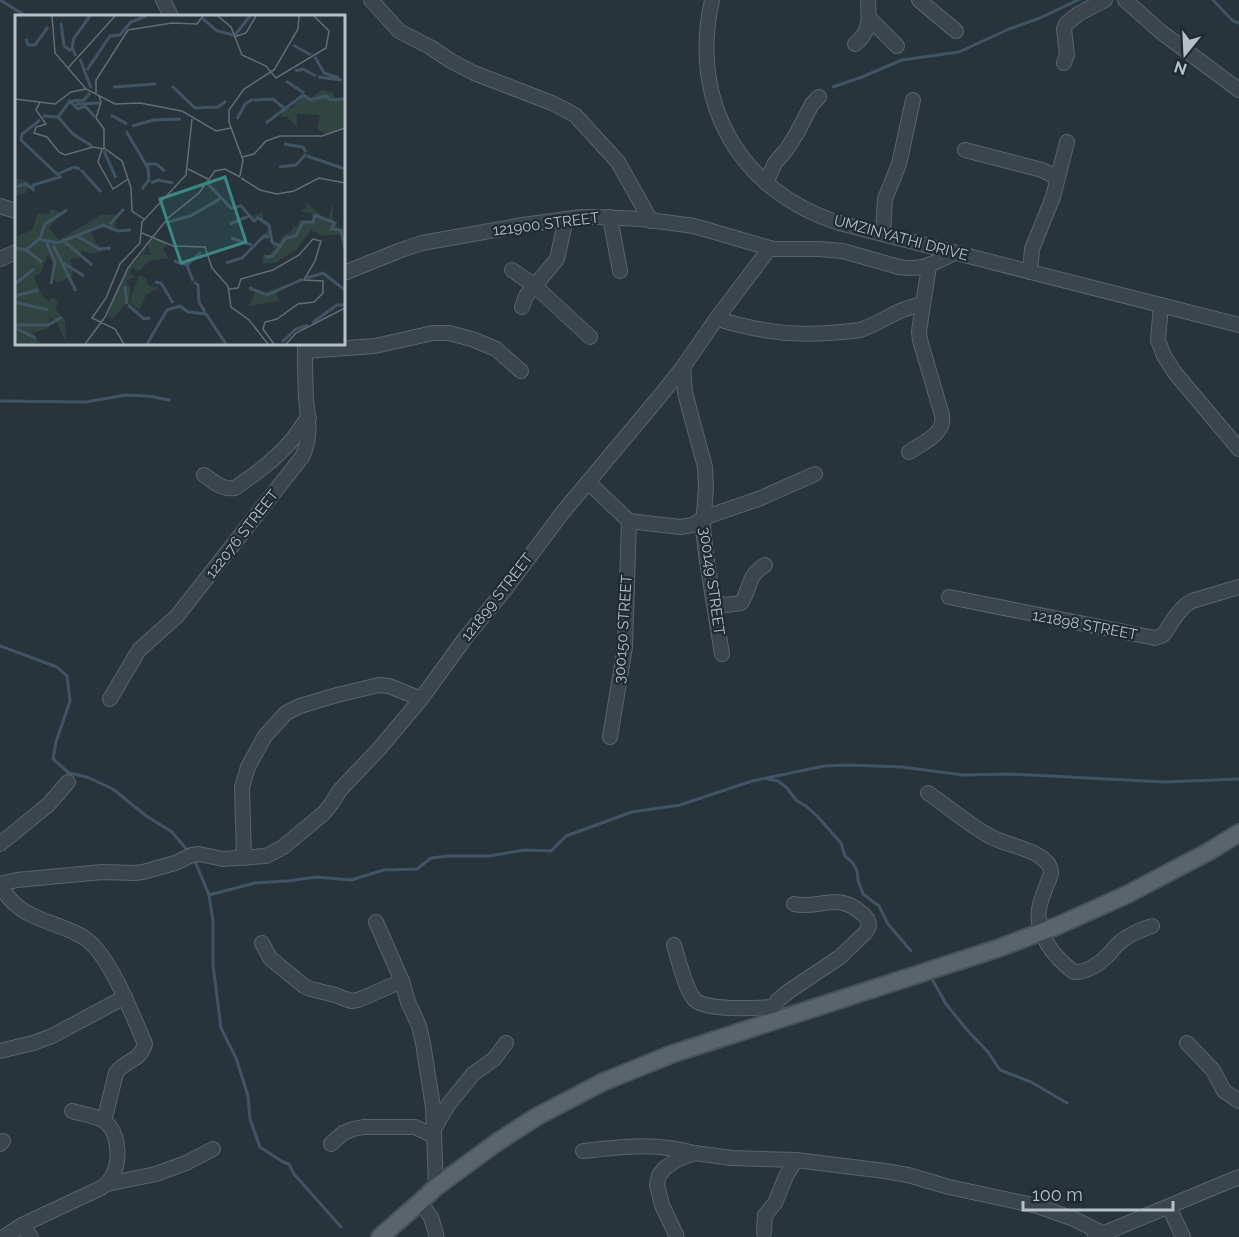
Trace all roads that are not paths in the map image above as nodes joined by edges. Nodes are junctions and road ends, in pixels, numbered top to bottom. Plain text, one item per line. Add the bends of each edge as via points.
1 (163, 0) edge
2 (371, 0) edge
3 (712, 0) edge
4 (868, 0) edge
5 (919, 0) edge
6 (1105, 0) edge
7 (1125, 0) edge
8 (170, 15) edge
9 (869, 18) junction
10 (956, 31) dead end
11 (855, 44) dead end
12 (897, 46) dead end
13 (1064, 63) dead end
14 (1239, 90) edge
15 (819, 97) dead end
16 (913, 100) dead end
17 (1067, 142) dead end
18 (965, 150) dead end
19 (1058, 178) junction
20 (766, 183) junction
21 (0, 206) edge
22 (15, 211) edge
23 (610, 217) junction
24 (566, 219) junction
25 (651, 220) junction
26 (883, 233) junction
27 (770, 248) junction
28 (15, 252) edge
29 (954, 253) junction
30 (0, 259) edge
31 (928, 266) junction
32 (512, 270) dead end
33 (620, 271) dead end
34 (1030, 272) junction
35 (345, 273) edge
36 (535, 286) junction
37 (922, 305) junction
38 (1161, 305) junction
39 (522, 307) dead end
40 (717, 318) junction
41 (1239, 325) edge
42 (590, 337) dead end
43 (305, 347) edge
44 (683, 367) junction
45 (521, 371) dead end
46 (309, 418) junction
47 (1239, 449) edge
48 (909, 452) dead end
49 (815, 474) dead end
50 (204, 475) dead end
51 (588, 482) junction
52 (703, 518) junction
53 (629, 521) junction
54 (765, 565) dead end
55 (1239, 587) edge
56 (949, 597) dead end
57 (714, 603) junction
58 (722, 654) dead end
59 (110, 699) dead end
60 (421, 699) junction
61 (610, 737) dead end
62 (68, 782) dead end
63 (928, 793) dead end
64 (1239, 833) edge
65 (0, 844) edge
66 (244, 858) junction
67 (0, 885) edge
68 (794, 904) dead end
69 (376, 922) dead end
70 (1152, 926) dead end
71 (1041, 932) junction
72 (262, 943) dead end
73 (674, 945) dead end
74 (402, 981) junction
75 (125, 997) junction
76 (773, 1014) junction
77 (506, 1043) dead end
78 (1188, 1043) dead end
79 (0, 1051) edge
80 (1239, 1101) edge
81 (72, 1111) dead end
82 (104, 1121) junction
83 (434, 1133) junction
84 (331, 1144) dead end
85 (213, 1149) dead end
86 (583, 1150) dead end
87 (694, 1153) junction
88 (796, 1160) junction
89 (1239, 1177) edge
90 (106, 1184) junction
91 (436, 1187) junction
92 (420, 1202) junction
93 (1169, 1207) junction
94 (22, 1225) junction
95 (765, 1232) dead end
96 (1099, 1235) edge
97 (2, 1237) edge
98 (31, 1237) edge
99 (380, 1237) edge
100 (437, 1237) edge
101 (677, 1237) edge
102 (1184, 1237) edge

1 - 8 street
2 - 25 street via 399,31 451,61 575,115 621,167
3 - 20 street, UMZINYATHI DRIVE via 706,39 711,95 736,150
4 - 9 street
5 - 10 street
6 - 13 street via 1066,24
7 - 14 street
9 - 11 street via 868,28
9 - 12 street
15 - 20 street
16 - 26 street via 899,164 885,199
17 - 19 street
18 - 19 street
19 - 34 street via 1034,241
20 - 26 street, UMZINYATHI DRIVE via 814,214
21 - 22 street
23 - 24 street, 121900 STREET
23 - 25 street, 121900 STREET
23 - 33 street
24 - 35 street, 121900 STREET via 422,243
24 - 36 street via 557,259
25 - 27 street, 121900 STREET via 694,226
26 - 29 street, UMZINYATHI DRIVE
27 - 31 street, 121900 STREET via 832,249 900,267
27 - 40 street, 121899 STREET
28 - 30 street
29 - 31 street
29 - 34 street, UMZINYATHI DRIVE
31 - 37 street
32 - 36 street
34 - 38 street, UMZINYATHI DRIVE
36 - 39 street
36 - 42 street
37 - 40 street via 908,307 868,328 812,334 766,332
37 - 48 street via 920,340 943,420 936,434
38 - 41 street, UMZINYATHI DRIVE
38 - 47 street via 1161,351
40 - 44 street, 121899 STREET
43 - 45 street via 375,346 449,333 496,349
43 - 46 street, 122076 STREET
44 - 51 street, 121899 STREET
44 - 52 street, 300149 STREET via 685,392 705,467
46 - 50 street via 293,440 235,488 222,487
46 - 59 street, 122076 STREET via 308,441 302,457 177,616 139,650
49 - 52 street
51 - 53 street
51 - 60 street, 121899 STREET
52 - 53 street via 680,527
52 - 57 street, 300149 STREET
53 - 61 street, 300150 STREET via 625,647
54 - 57 street via 752,576 741,603
55 - 56 street, 121898 STREET via 1186,604 1164,634 1155,638
57 - 58 street, 300149 STREET
60 - 66 street, 121899 STREET via 324,813 273,853
60 - 66 street via 379,685 286,713 265,736 244,776
62 - 65 street via 48,805
63 - 71 street via 987,835 1035,854 1049,865 1051,874 1039,910
64 - 71 main road via 1126,895
66 - 67 street, 121899 STREET via 199,854 134,873 91,873
67 - 75 street via 29,914 87,940
68 - 76 street via 849,904 870,923 840,957 777,1001
69 - 74 street
70 - 71 street via 1126,938 1101,962 1077,973 1052,952
71 - 76 main road via 999,948
72 - 74 street via 270,958 304,986 351,1001
73 - 76 street via 686,982 698,1003
74 - 83 street via 423,1043 434,1107
75 - 79 street via 52,1036
75 - 82 street via 145,1044 140,1056 116,1073
76 - 91 main road via 603,1082 536,1117
77 - 83 street via 448,1105
78 - 80 street via 1213,1070 1224,1091
81 - 82 street
82 - 90 street via 113,1132 117,1155 115,1170
83 - 84 street via 415,1127 364,1127 343,1133
83 - 91 street
85 - 90 street via 156,1174
86 - 87 street via 666,1146
87 - 88 street
87 - 101 street via 665,1168 657,1180 662,1205
88 - 95 street via 765,1215
88 - 96 street via 908,1175 1037,1206 1074,1219
89 - 93 street
90 - 94 street
91 - 92 main road
92 - 99 main road
92 - 100 street
93 - 96 street
93 - 102 street
94 - 97 street
94 - 98 street

